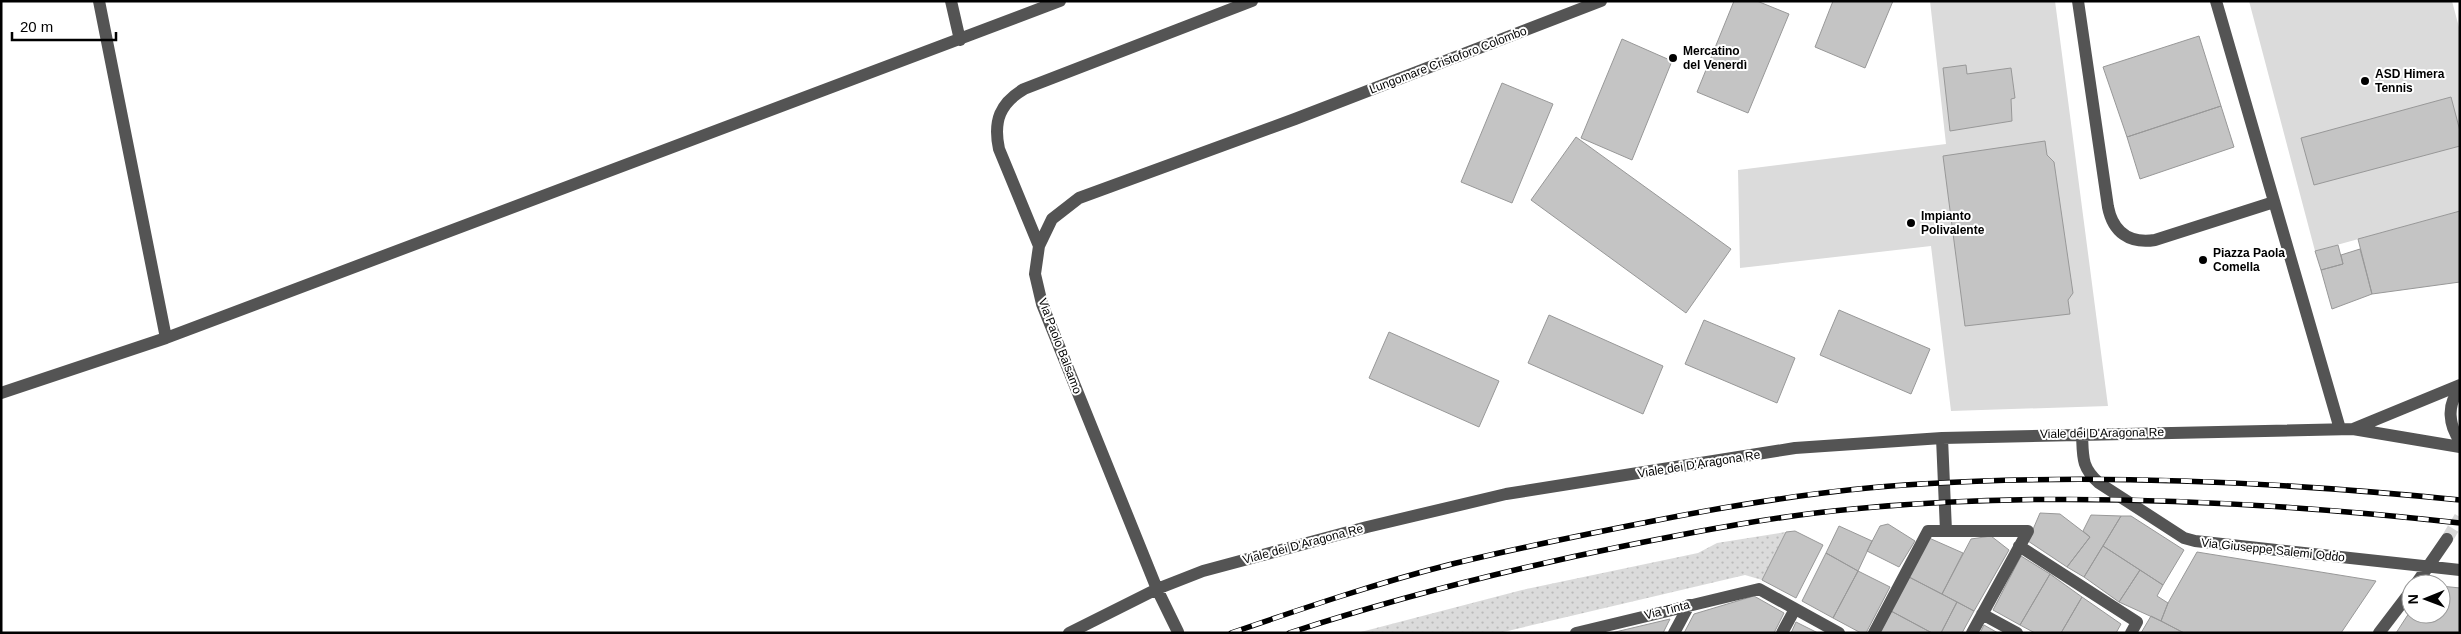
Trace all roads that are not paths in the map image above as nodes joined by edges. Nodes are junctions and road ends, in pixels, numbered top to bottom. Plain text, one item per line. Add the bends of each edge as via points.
1 (99, 1) edge
2 (951, 1) edge
3 (1060, 1) edge
4 (1252, 1) edge
5 (1601, 1) edge
6 (2078, 1) edge
7 (2216, 1) edge
8 (960, 40) junction
9 (1295, 119) joint
10 (2274, 202) junction
11 (1039, 246) junction
12 (166, 338) junction
13 (2460, 385) edge
14 (2460, 390) edge
15 (1, 393) edge
16 (2346, 429) junction
17 (2082, 433) junction
18 (1942, 438) junction
19 (2460, 441) edge
20 (2460, 447) edge
21 (1946, 531) junction
22 (2447, 539) tunnel mouth
23 (2019, 546) junction
24 (2430, 567) junction
25 (2460, 570) edge
26 (2424, 574) edge
27 (1157, 589) junction
28 (2401, 604) edge
29 (1688, 605) junction
30 (1794, 609) junction
31 (1982, 614) junction
32 (2134, 628) edge
33 (1178, 632) edge
34 (1070, 633) edge
35 (1576, 633) edge
36 (1674, 633) edge
37 (1782, 633) edge
38 (1839, 633) edge
39 (1874, 633) edge
40 (1972, 633) edge
41 (2017, 633) edge
42 (2379, 633) edge

1 - 12 street
2 - 8 street
3 - 8 street
4 - 11 street via 1024,89 1002,107 997,120 999,149
5 - 9 street, Lungomare Cristoforo Colombo
6 - 10 street via 2108,207 2115,227 2122,235 2143,242 2155,240
7 - 10 street
8 - 12 street
9 - 11 street, Via Paolo Balsamo via 1079,198 1052,219
10 - 16 street
11 - 27 street, Via Paolo Balsamo via 1035,274 1042,304
12 - 15 street
13 - 16 street
14 - 19 street via 2451,404 2450,417 2452,430
16 - 17 street, Viale dei D'Aragona Re
16 - 20 street
17 - 18 street, Viale dei D'Aragona Re
17 - 24 street, Via Giuseppe Salemi Oddo via 2083,461 2088,473 2184,538
18 - 21 street
18 - 27 street, Viale dei D'Aragona Re via 1795,448 1506,494 1203,571
21 - 23 street via 2028,531
21 - 39 street via 1928,531
22 - 24 street
23 - 31 street
23 - 32 street
24 - 25 street, Via Giuseppe Salemi Oddo
24 - 26 street
27 - 33 street, Via Paolo Balsamo
27 - 34 street, Viale dei D'Aragona Re
28 - 42 street
29 - 30 street, Via Tinta via 1758,589
29 - 35 street, Via Tinta
29 - 36 street
30 - 37 street
30 - 38 street
31 - 40 street
31 - 41 street

